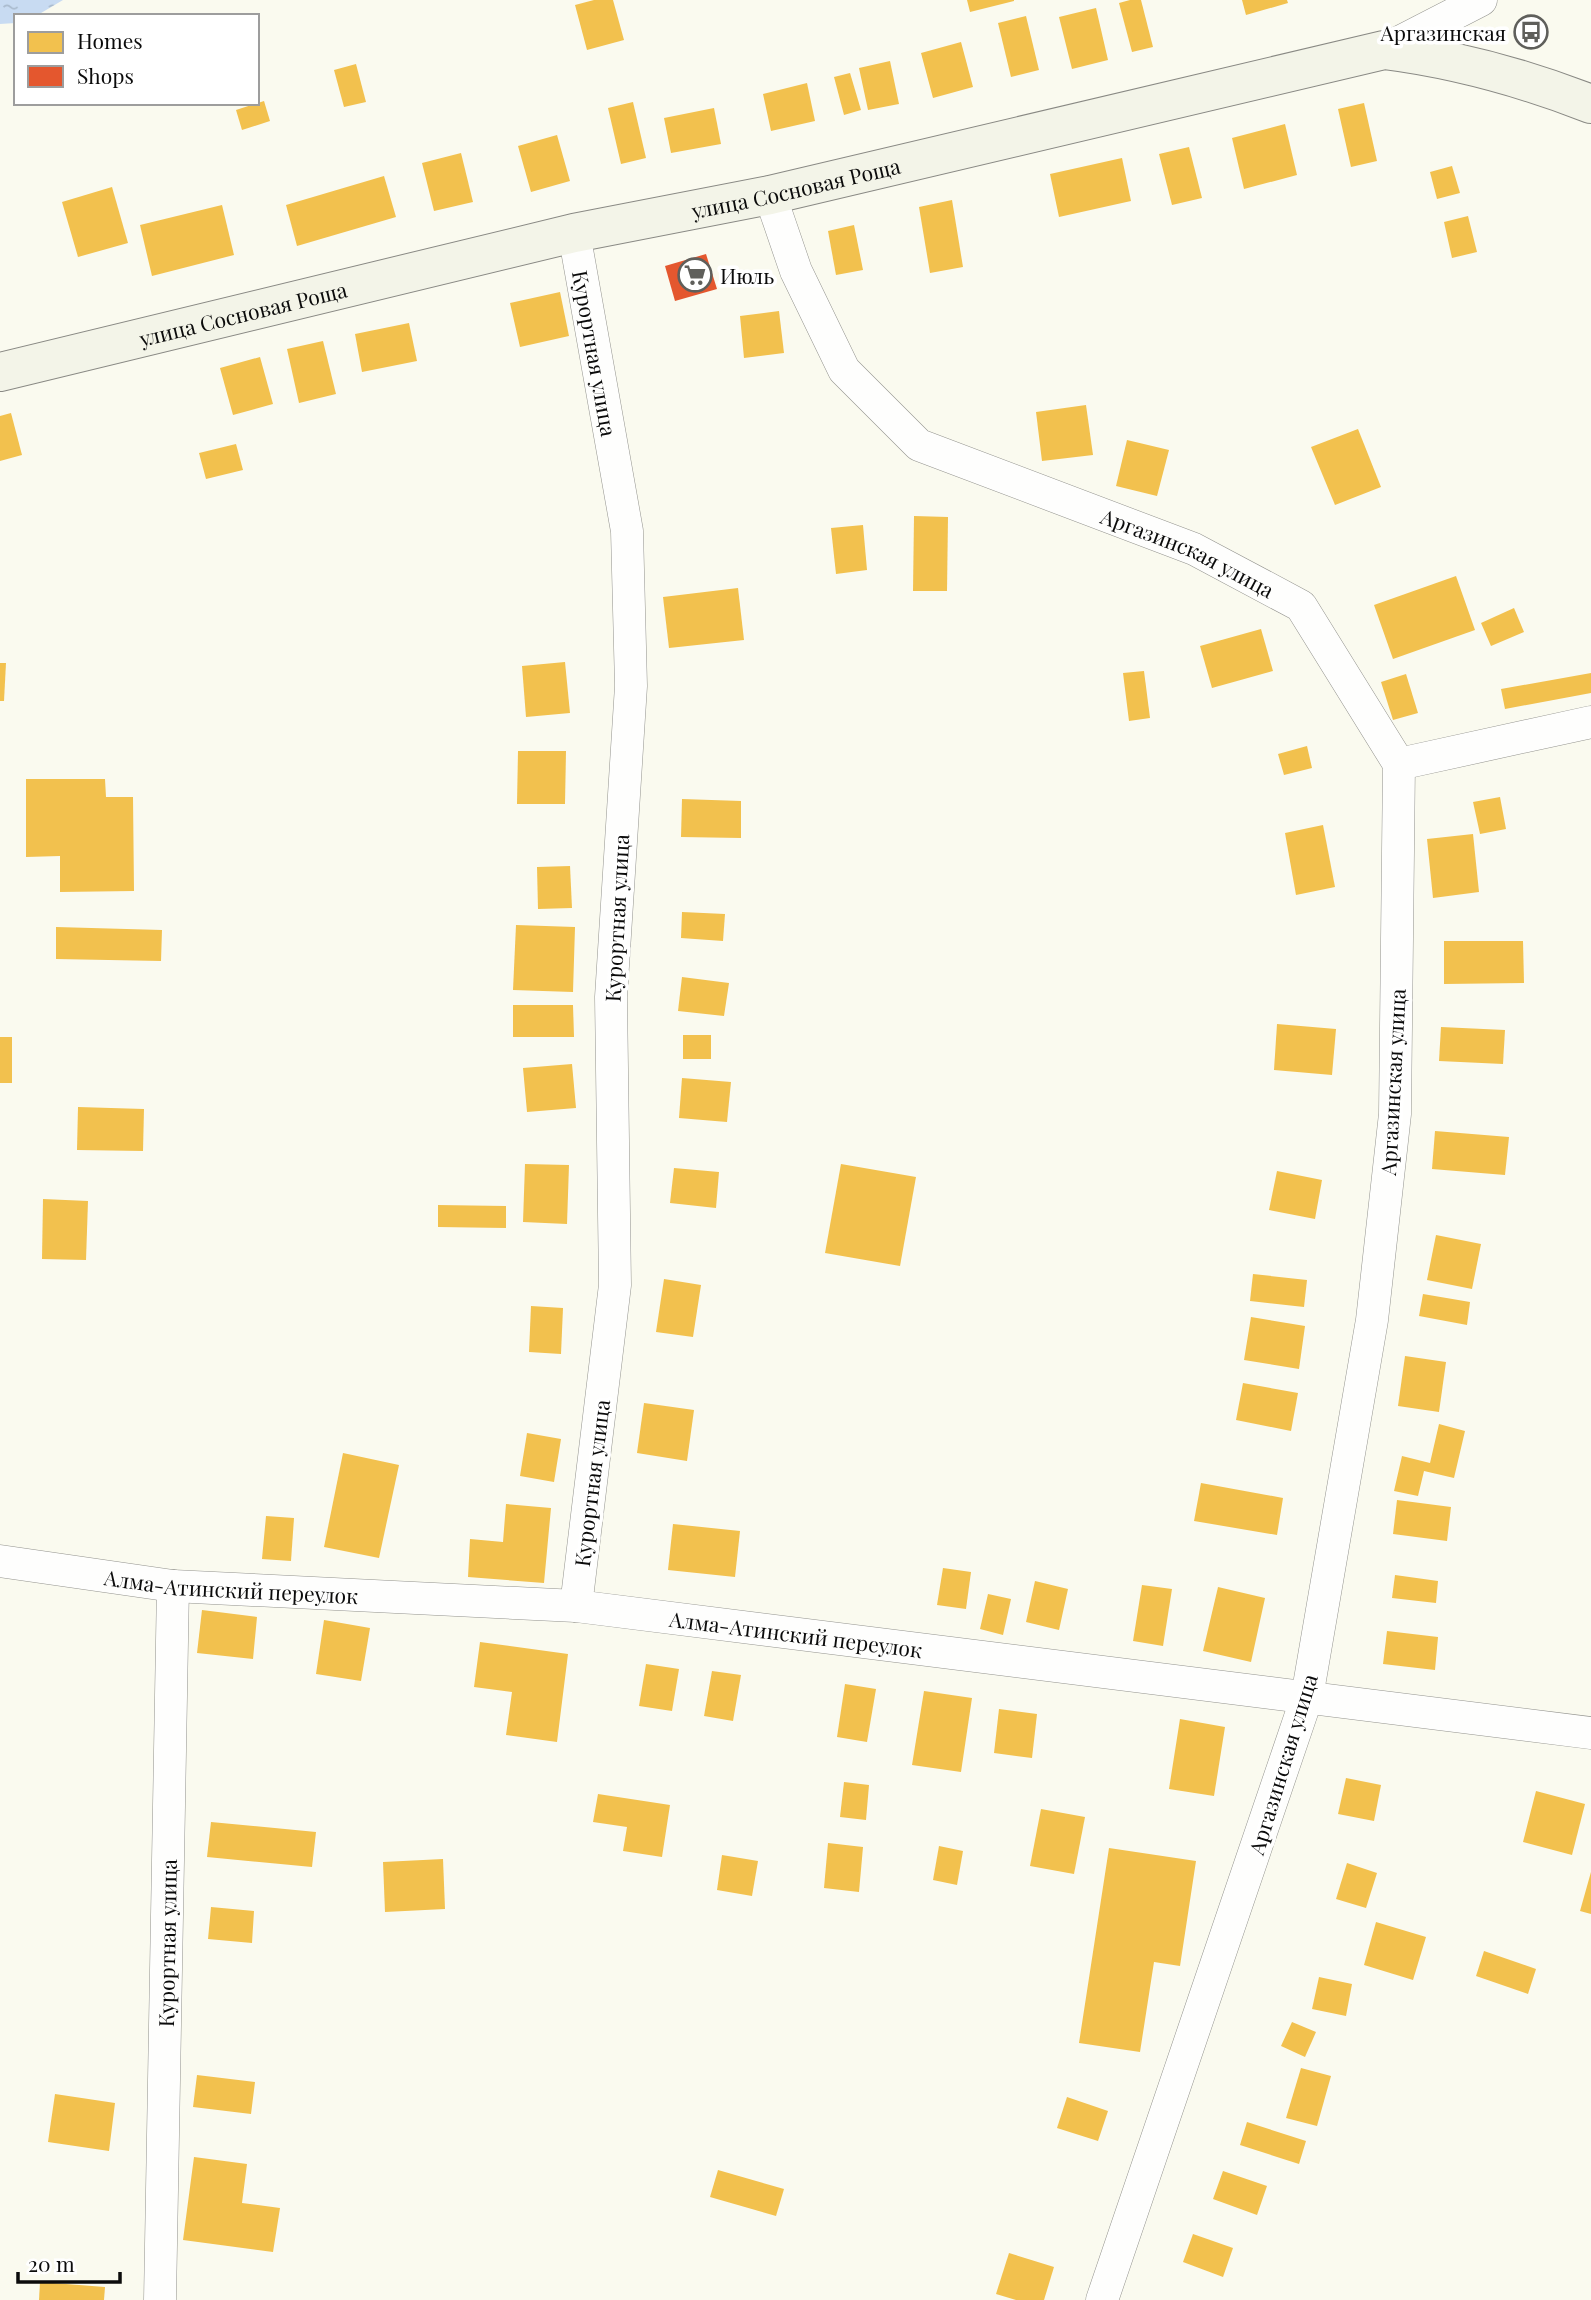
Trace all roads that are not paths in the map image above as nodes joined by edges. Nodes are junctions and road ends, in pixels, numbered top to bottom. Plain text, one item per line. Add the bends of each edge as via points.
1 (1481, 0) edge
2 (1384, 50) junction
3 (1591, 104) edge
4 (770, 195) junction
5 (574, 233) junction
6 (0, 372) edge
7 (1591, 722) edge
8 (1399, 764) junction
9 (0, 1561) edge
10 (173, 1586) junction
11 (576, 1606) junction
12 (1307, 1698) junction
13 (1591, 1733) edge
14 (159, 2300) edge
15 (1102, 2300) edge

1 - 2 street
2 - 3 main road, улица Сосновая Роща via 1434,57 1515,78
2 - 4 main road, улица Сосновая Роща
4 - 5 main road, улица Сосновая Роща
4 - 8 street, Аргазинская улица via 796,271 844,370 919,445 1194,549 1301,606
5 - 6 main road, улица Сосновая Роща
5 - 11 street, Курортная улица via 627,531 631,686 611,998 615,1285
7 - 8 street
8 - 12 street, Аргазинская улица via 1395,1114 1372,1320
9 - 10 street, Алма-Атинский переулок
10 - 11 street, Алма-Атинский переулок
10 - 14 street, Курортная улица
11 - 12 street, Алма-Атинский переулок
12 - 13 street, Алма-Атинский переулок
12 - 15 street, Аргазинская улица

